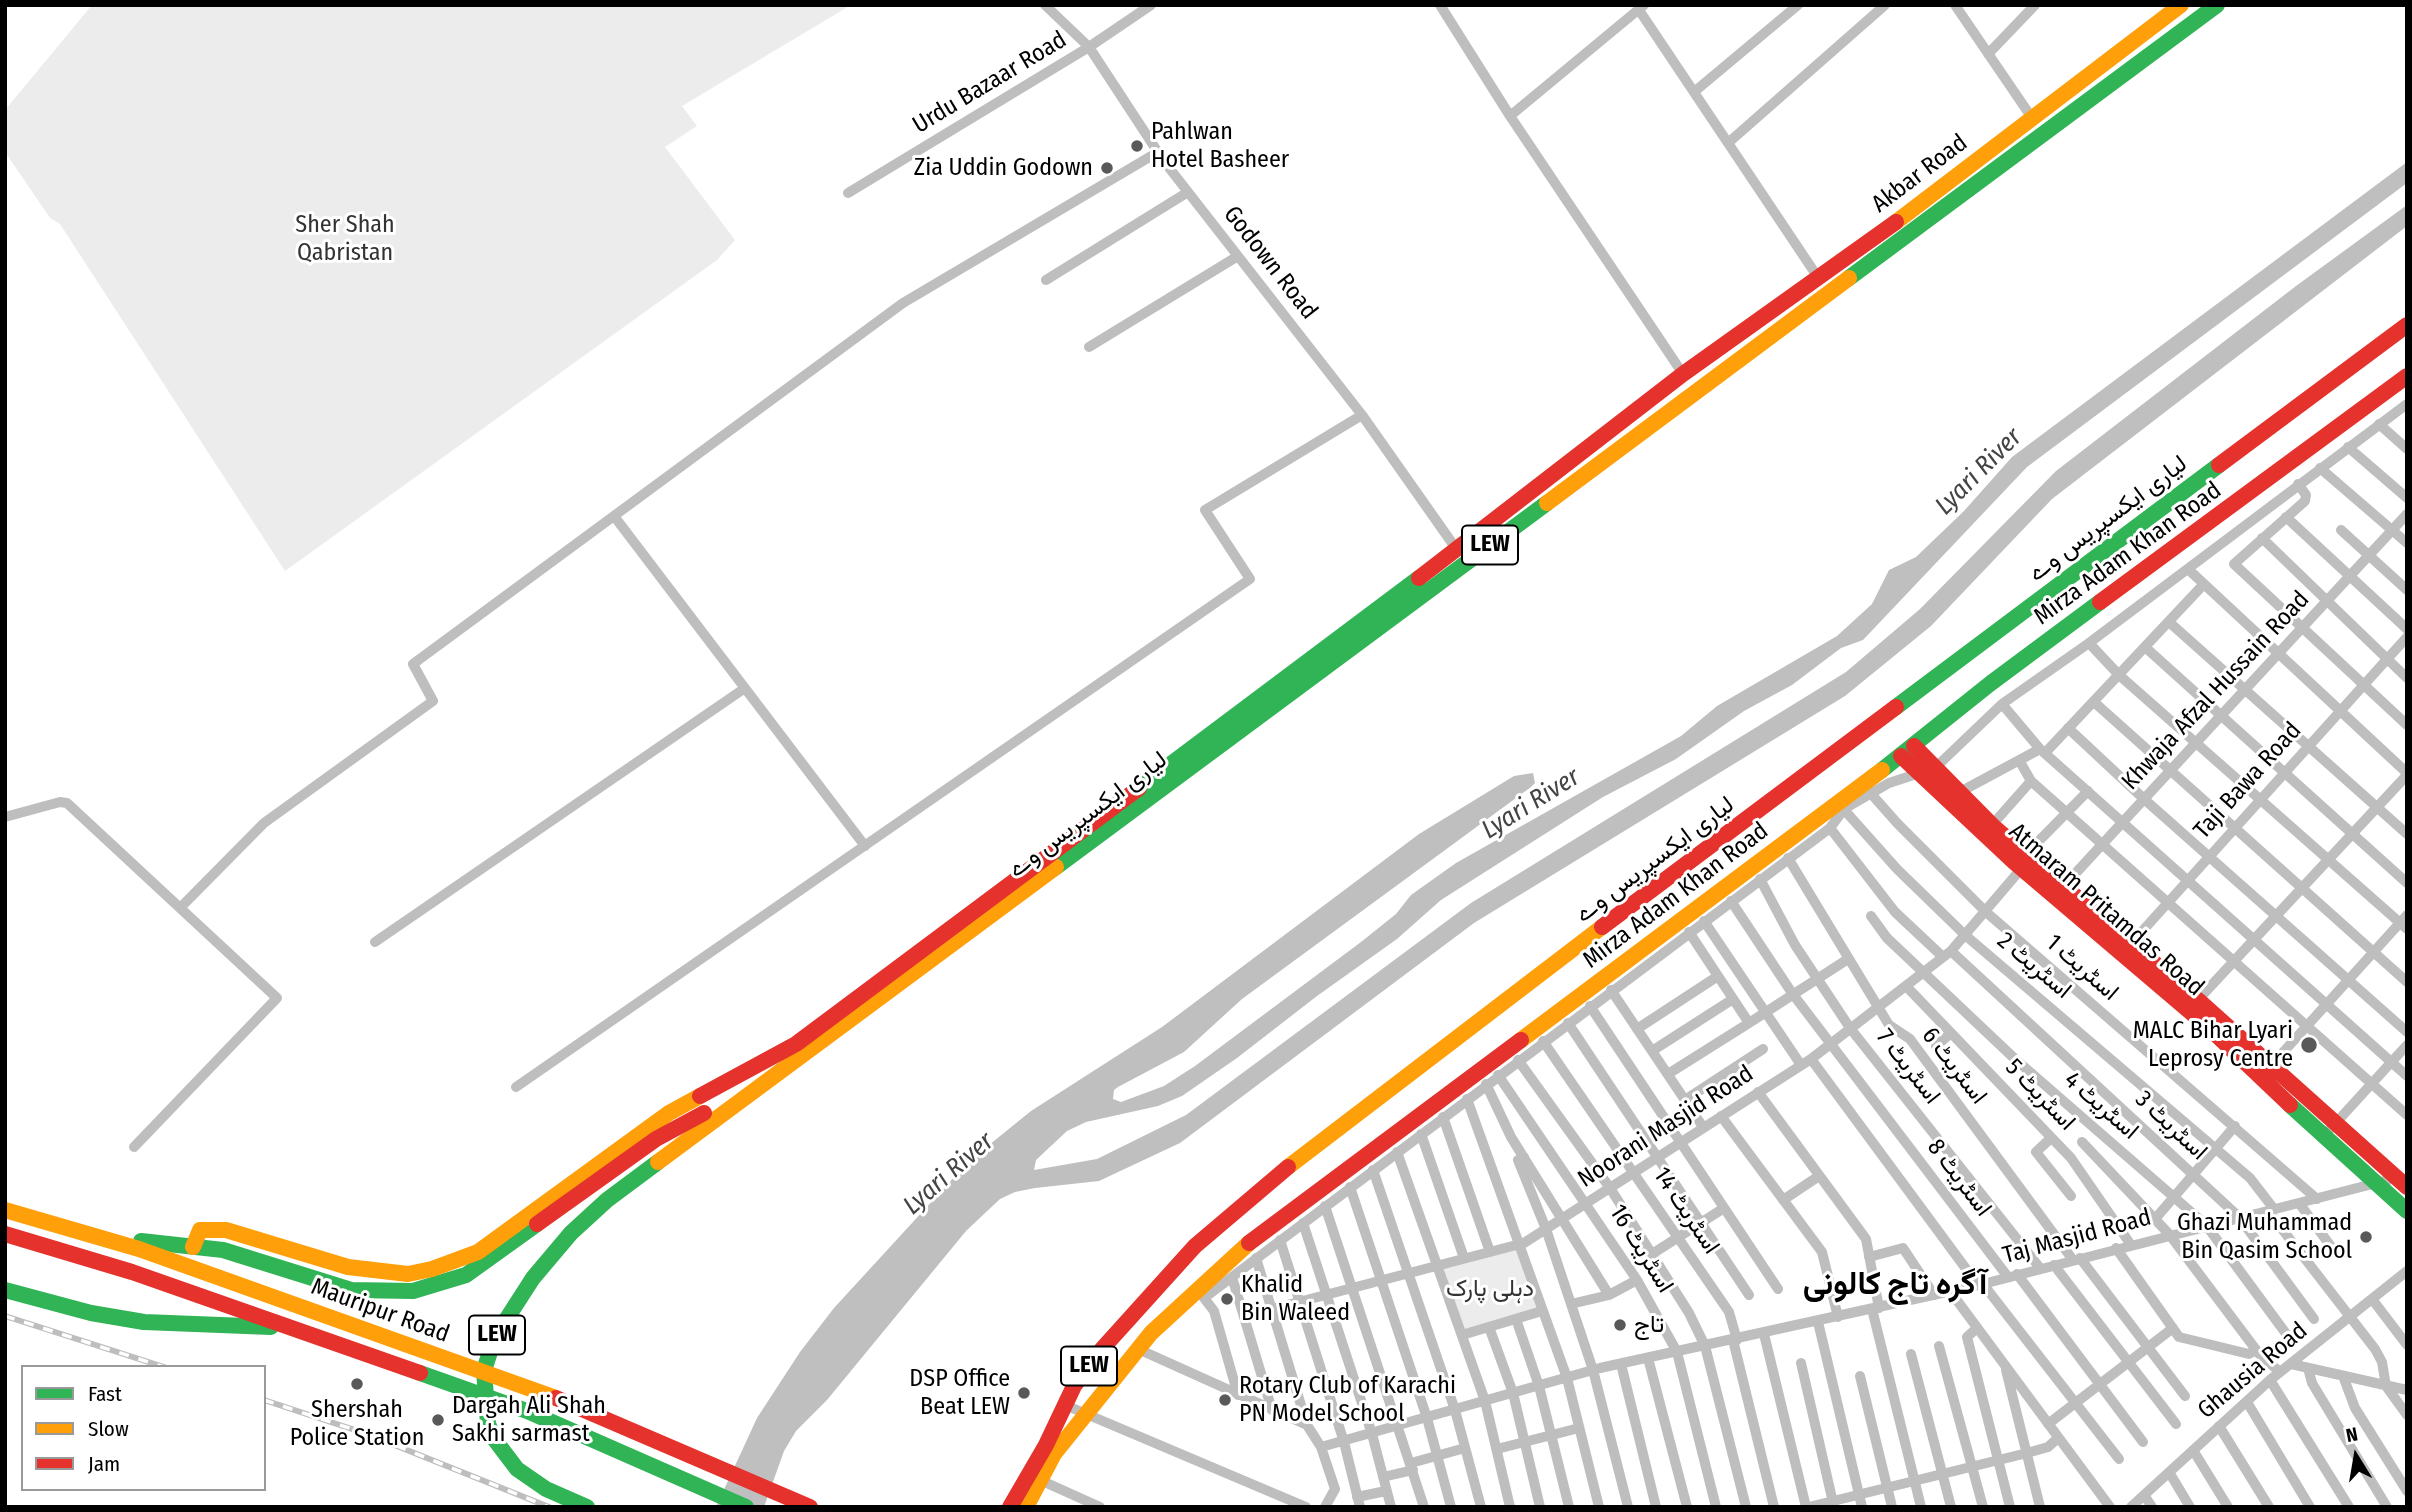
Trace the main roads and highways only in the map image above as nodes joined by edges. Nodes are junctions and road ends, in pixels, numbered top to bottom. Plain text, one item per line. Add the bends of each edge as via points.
1 (2182, 5) edge
2 (2217, 5) edge
3 (2407, 325) edge
4 (2407, 376) edge
5 (1914, 746) junction
6 (1901, 756) junction
7 (1928, 772) junction
8 (2023, 862) junction
9 (2193, 1005) junction
10 (761, 1083) junction
11 (2403, 1182) edge
12 (5, 1210) edge
13 (2407, 1211) edge
14 (5, 1234) edge
15 (98, 1236) junction
16 (193, 1247) junction
17 (5, 1290) edge
18 (294, 1328) junction
19 (587, 1507) edge
20 (746, 1507) edge
21 (810, 1507) edge
22 (1010, 1507) edge
23 (1027, 1507) edge

1 - 16 main road, Akbar Road via 1888,228 1683,374 1457,550 796,1044 669,1113 478,1252 408,1274 348,1266 226,1230 200,1230
2 - 10 main road, لیاری ایکسپریس وے / LEW
3 - 22 main road, لیاری ایکسپریس وے / LEW via 1315,1143 1217,1225 1155,1287 1088,1367
4 - 5 main road, Mirza Adam Khan Road via 1991,683
5 - 6 main road, Mirza Adam Khan Road
5 - 7 main road, Atmaram Pritamdas Road
6 - 7 main road, Atmaram Pritamdas Road
6 - 23 main road, Mirza Adam Khan Road via 1867,788 1233,1255 1201,1293 1138,1349 1085,1412
7 - 8 main road, Atmaram Pritamdas Road
7 - 8 main road, Atmaram Pritamdas Road via 1992,825
8 - 9 main road, Atmaram Pritamdas Road
9 - 11 main road, Atmaram Pritamdas Road via 2272,1065
9 - 13 main road, Atmaram Pritamdas Road via 2260,1077
10 - 16 main road, LEW via 656,1139 466,1275 413,1291 351,1290 223,1250
10 - 19 main road, LEW via 607,1200 549,1257 495,1337 484,1370 488,1424 505,1455 531,1480
12 - 15 main road, Mauripur Road
14 - 18 main road, Mauripur Road
15 - 16 main road, LEW
15 - 21 main road, Mauripur Road via 576,1406
17 - 18 main road via 144,1322
18 - 20 main road, Mauripur Road via 570,1430

